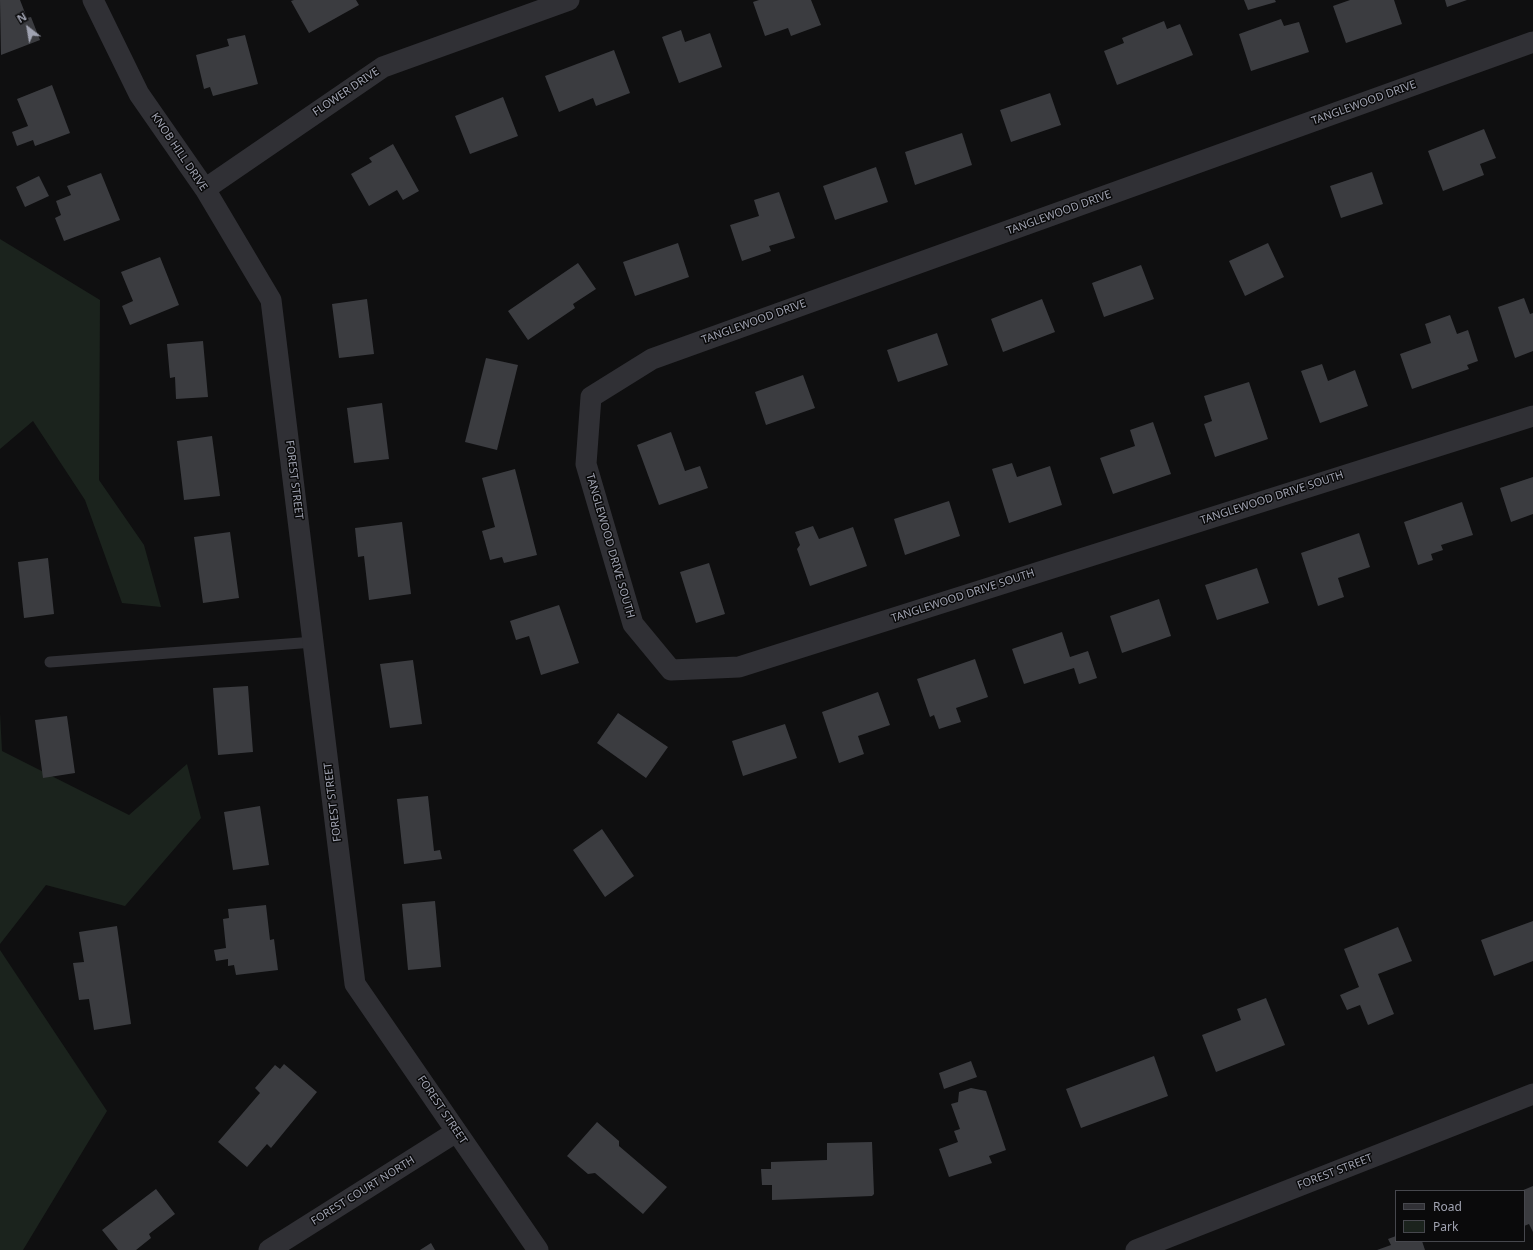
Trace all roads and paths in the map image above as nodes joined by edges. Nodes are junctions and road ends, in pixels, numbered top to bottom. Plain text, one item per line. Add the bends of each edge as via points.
1 (92, 0) edge
2 (569, 0) edge
3 (1533, 42) edge
4 (205, 189) junction
5 (271, 300) joint
6 (591, 397) joint
7 (1533, 416) edge
8 (314, 642) junction
9 (50, 662) dead end
10 (1533, 1094) edge
11 (456, 1132) junction
12 (269, 1250) edge
13 (538, 1250) edge
14 (1136, 1250) edge

1 - 4 street, KNOB HILL DRIVE via 139,94
2 - 4 street, FLOWER DRIVE via 383,67
3 - 6 street, TANGLEWOOD DRIVE via 652,359
4 - 5 street, KNOB HILL DRIVE
5 - 8 street, FOREST STREET
6 - 7 street, TANGLEWOOD DRIVE SOUTH via 586,464 633,624 671,670 739,667
8 - 9 lane
8 - 11 street, FOREST STREET via 355,984
10 - 14 street, FOREST STREET
11 - 12 street, FOREST COURT NORTH
11 - 13 street, FOREST STREET

